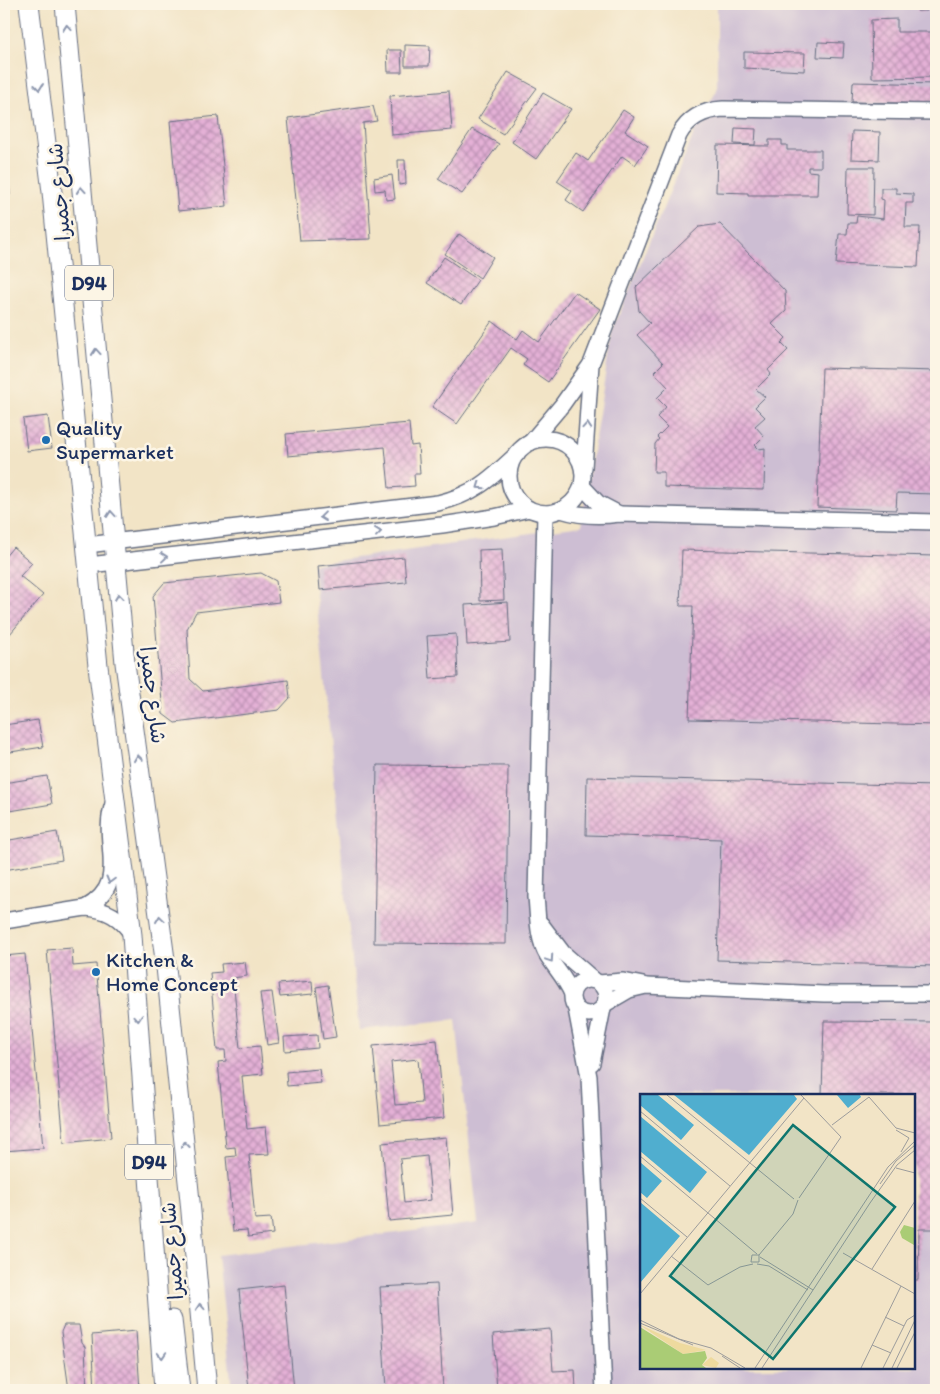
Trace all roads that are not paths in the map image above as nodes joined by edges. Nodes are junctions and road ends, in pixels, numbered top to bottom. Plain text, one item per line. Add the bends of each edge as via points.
1 (29, 4) edge
2 (65, 4) edge
3 (936, 112) edge
4 (592, 364) junction
5 (530, 443) junction
6 (517, 454) junction
7 (583, 481) junction
8 (529, 509) junction
9 (561, 510) junction
10 (545, 513) junction
11 (619, 514) junction
12 (936, 522) edge
13 (114, 542) junction
14 (87, 545) junction
15 (116, 562) junction
16 (89, 565) junction
17 (115, 798) junction
18 (86, 908) junction
19 (539, 920) junction
20 (4, 921) edge
21 (132, 935) junction
22 (597, 982) junction
23 (646, 986) junction
24 (936, 994) edge
25 (574, 1002) junction
26 (604, 1006) junction
27 (589, 1077) junction
28 (154, 1234) junction
29 (164, 1390) edge
30 (180, 1390) edge
31 (207, 1390) edge
32 (604, 1390) edge

1 -> 14 main road, شارع جميرا / D94 via 52,192
13 -> 2 main road, شارع جميرا / D94
3 - 4 street via 724,109 706,111 692,119 679,135
4 - 5 street
7 -> 4 street
5 - 6 street
5 - 7 street via 554,440 565,444 581,463
6 - 8 street via 509,474 510,485 514,495
6 -> 13 street via 482,485 438,503
7 - 9 street via 578,496
7 - 11 street via 598,503
8 - 10 street
15 -> 8 street via 442,524
9 - 10 street
9 - 11 street via 590,516
10 - 19 street via 536,873
11 - 12 street
13 - 14 street
13 - 15 main road, شارع جميرا / D94
14 - 16 main road, شارع جميرا / D94
15 - 16 street
31 -> 15 main road, شارع جميرا / D94 via 166,968 125,664
16 - 17 main road, شارع جميرا / D94
17 -> 18 street via 108,825 111,881 101,897
17 - 21 main road, شارع جميرا / D94
18 - 20 street
18 - 21 street via 99,909 114,916
19 - 22 street via 563,953
19 -> 25 street via 546,954 566,982
21 -> 28 main road, شارع جميرا / D94
22 - 23 street via 623,981
22 - 25 street via 588,980 578,984
22 - 26 street via 606,992
23 - 24 street via 824,994
23 - 26 street via 620,994
25 - 26 street via 586,1014 598,1012
25 - 27 street
26 - 27 street
27 - 32 street
28 -> 29 main road, شارع جميرا / D94
28 - 30 main road via 169,1287

